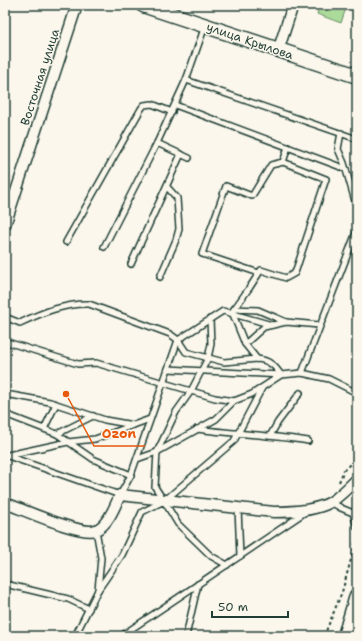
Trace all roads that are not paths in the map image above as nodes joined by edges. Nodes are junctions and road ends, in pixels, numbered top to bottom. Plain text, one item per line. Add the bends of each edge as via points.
1 (77, 5) edge
2 (143, 5) edge
3 (293, 5) edge
4 (171, 9) edge
5 (204, 26) junction
6 (278, 51) junction
7 (357, 76) edge
8 (186, 80) junction
9 (175, 105) junction
10 (172, 112) junction
11 (341, 133) junction
12 (357, 139) edge
13 (157, 143) junction
14 (288, 147) junction
15 (181, 154) junction
16 (188, 158) dead end
17 (283, 162) junction
18 (346, 169) junction
19 (167, 187) junction
20 (357, 208) edge
21 (357, 220) edge
22 (5, 226) edge
23 (66, 242) dead end
24 (104, 247) dead end
25 (131, 264) dead end
26 (259, 273) junction
27 (160, 277) dead end
28 (233, 311) junction
29 (5, 317) edge
30 (210, 319) junction
31 (286, 322) junction
32 (272, 325) junction
33 (319, 325) junction
34 (5, 340) edge
35 (178, 340) junction
36 (244, 344) junction
37 (208, 358) junction
38 (257, 358) junction
39 (168, 369) junction
40 (201, 371) junction
41 (302, 373) junction
42 (281, 375) junction
43 (163, 383) junction
44 (262, 387) junction
45 (191, 391) junction
46 (300, 393) dead end
47 (357, 393) edge
48 (5, 398) edge
49 (234, 401) junction
50 (56, 404) junction
51 (5, 414) edge
52 (93, 416) junction
53 (150, 419) junction
54 (134, 425) junction
55 (44, 428) junction
56 (197, 429) junction
57 (57, 434) junction
58 (237, 434) junction
59 (270, 436) junction
60 (308, 441) dead end
61 (68, 442) junction
62 (157, 452) junction
63 (6, 455) edge
64 (137, 459) junction
65 (131, 475) junction
66 (357, 479) edge
67 (120, 495) junction
68 (164, 501) junction
69 (331, 502) junction
70 (5, 503) edge
71 (238, 508) junction
72 (310, 509) junction
73 (357, 527) edge
74 (96, 530) junction
75 (240, 556) junction
76 (227, 565) junction
77 (5, 584) edge
78 (198, 584) junction
79 (98, 590) junction
80 (357, 596) edge
81 (88, 609) junction
82 (75, 636) edge
83 (121, 636) edge
84 (186, 636) edge
85 (345, 636) edge

1 - 22 street, Восточная улица
2 - 4 street, улица Крылова
3 - 6 street
4 - 5 street, улица Крылова
5 - 6 street, улица Крылова
5 - 8 lane
6 - 7 street, улица Крылова
8 - 9 lane
8 - 11 lane
9 - 10 lane
9 - 14 lane
10 - 13 lane
10 - 23 lane via 152,104 141,108
11 - 12 lane
11 - 18 lane via 338,149
13 - 15 lane
13 - 24 lane
14 - 17 lane
14 - 18 lane
15 - 16 lane
15 - 19 lane
17 - 26 lane via 326,179 295,273 286,278 260,270
17 - 26 lane via 270,165 252,196 226,186 202,254
18 - 20 lane
19 - 25 lane
19 - 27 lane via 177,198 179,229
21 - 33 lane via 357,230
26 - 28 lane
28 - 30 lane via 223,311
28 - 31 lane via 258,310
28 - 32 lane
28 - 36 lane
29 - 35 lane via 20,323 75,303 89,304 170,334
30 - 35 lane
30 - 37 lane via 211,344
31 - 32 lane
31 - 33 lane
32 - 36 lane via 264,327
33 - 41 lane
34 - 43 lane via 78,364 96,363
35 - 37 lane via 186,352
35 - 39 lane
36 - 38 lane
37 - 38 lane via 224,362
37 - 40 lane
38 - 42 lane via 274,365
39 - 40 lane
39 - 43 lane
40 - 42 lane
40 - 45 lane
41 - 42 lane
41 - 47 lane via 329,379
42 - 44 lane
43 - 45 lane
43 - 53 lane
44 - 49 lane
44 - 58 lane
45 - 49 lane
45 - 62 lane via 176,412
46 - 59 lane
48 - 50 lane via 11,395
49 - 56 lane via 216,419
50 - 52 lane
50 - 55 lane
51 - 55 lane
52 - 54 lane
52 - 57 lane
53 - 54 lane
53 - 64 lane
54 - 61 lane via 95,439
55 - 57 lane
56 - 58 lane
56 - 62 lane
57 - 61 lane
58 - 59 lane
58 - 68 lane via 234,441
59 - 60 lane
61 - 63 lane
61 - 65 lane via 93,459
62 - 64 lane
62 - 68 lane via 155,487
63 - 67 lane
64 - 65 lane
65 - 67 lane
66 - 69 street
67 - 68 street
67 - 74 street via 104,524
68 - 71 street
68 - 76 lane via 178,524 211,556
68 - 79 lane via 142,512 122,555
69 - 72 street
69 - 73 lane via 353,513
70 - 74 street via 72,528
71 - 72 street via 274,512
71 - 75 lane
72 - 75 lane
74 - 79 lane via 101,558
75 - 76 lane
76 - 78 lane
77 - 81 lane via 68,599
78 - 83 lane
78 - 84 lane
79 - 81 lane
80 - 85 street
81 - 82 lane

